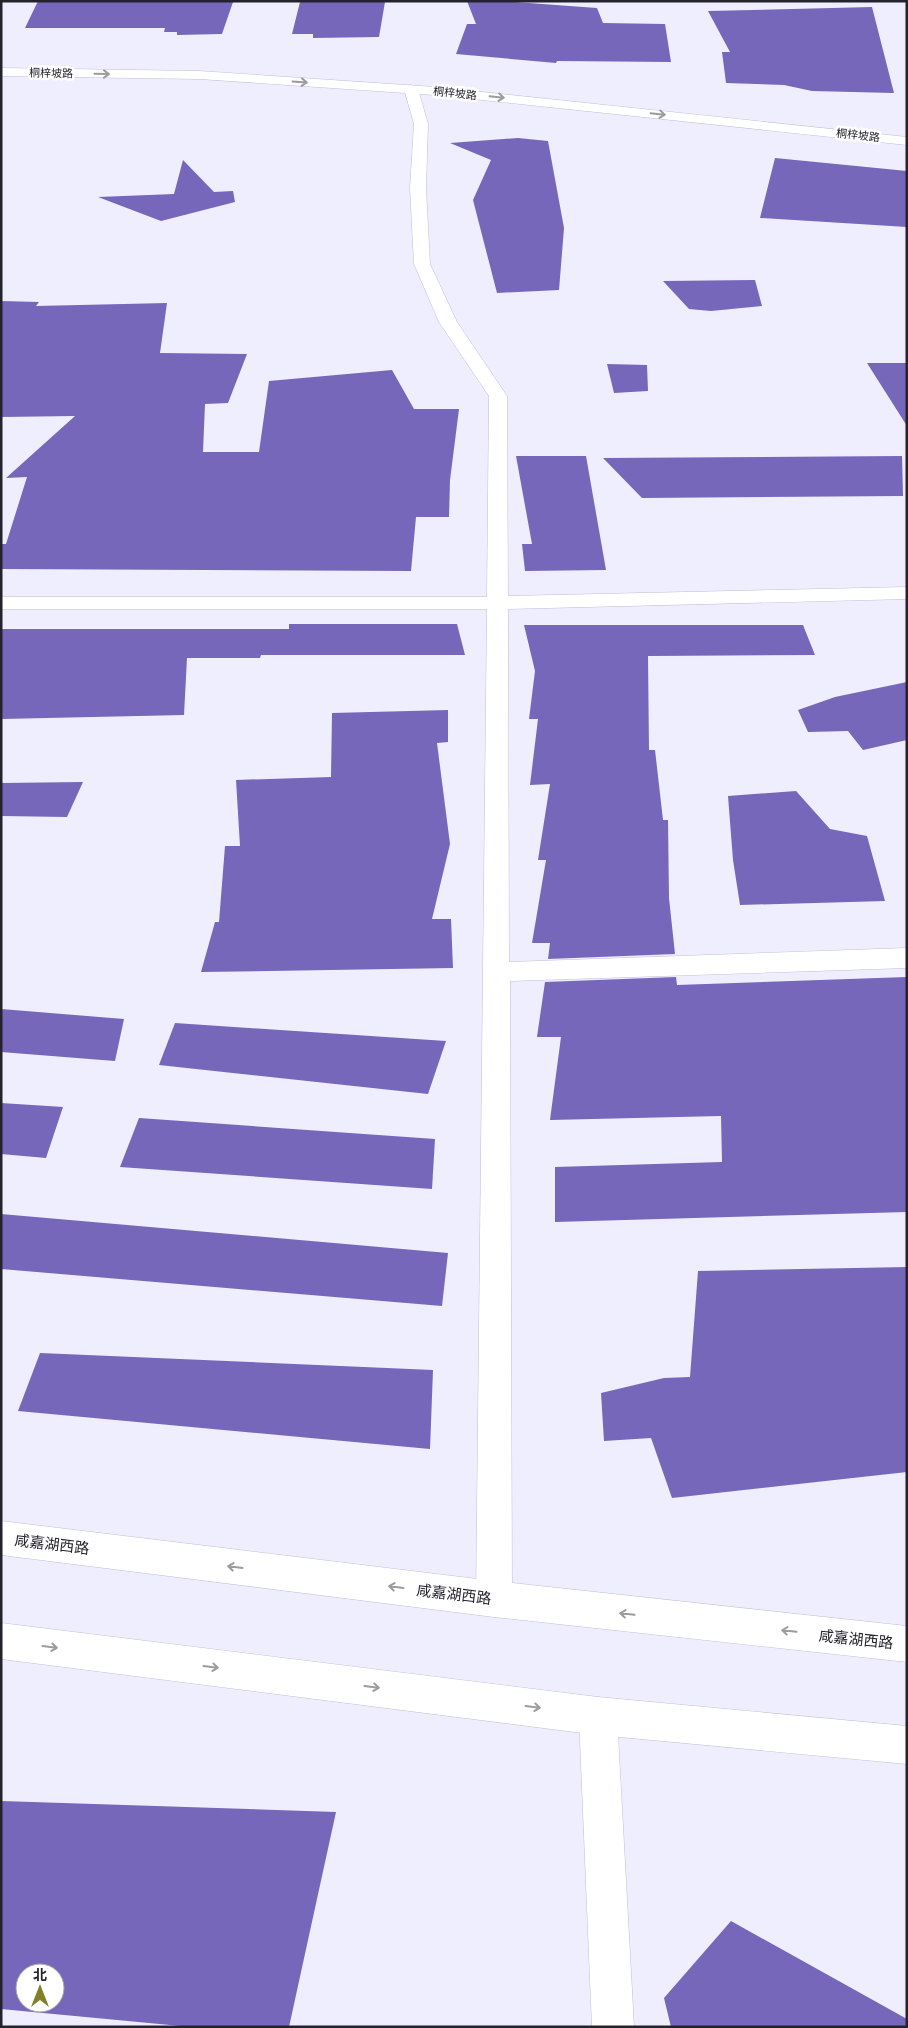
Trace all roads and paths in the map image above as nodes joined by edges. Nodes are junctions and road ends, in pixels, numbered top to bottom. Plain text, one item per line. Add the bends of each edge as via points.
1 (1, 61) edge
2 (1, 72) edge
3 (410, 89) junction
4 (907, 128) edge
5 (907, 141) edge
6 (907, 594) edge
7 (1, 603) edge
8 (497, 603) junction
9 (907, 958) edge
10 (496, 972) junction
11 (1, 1538) edge
12 (494, 1599) junction
13 (1, 1641) edge
14 (907, 1644) edge
15 (598, 1716) junction
16 (907, 1745) edge
17 (613, 2027) edge

1 - 4 main road, 桐梓坡路 via 179,64 406,77
2 -> 3 main road, 桐梓坡路 via 199,75
3 -> 5 main road, 桐梓坡路
3 - 8 main road via 421,124 418,188 422,264 448,322 498,396
6 - 8 main road
7 - 8 main road
8 - 10 main road
9 - 10 main road
10 - 12 main road
12 -> 11 main road, 咸嘉湖西路
14 -> 12 main road, 咸嘉湖西路
13 -> 15 main road
15 - 16 main road
15 - 17 main road

